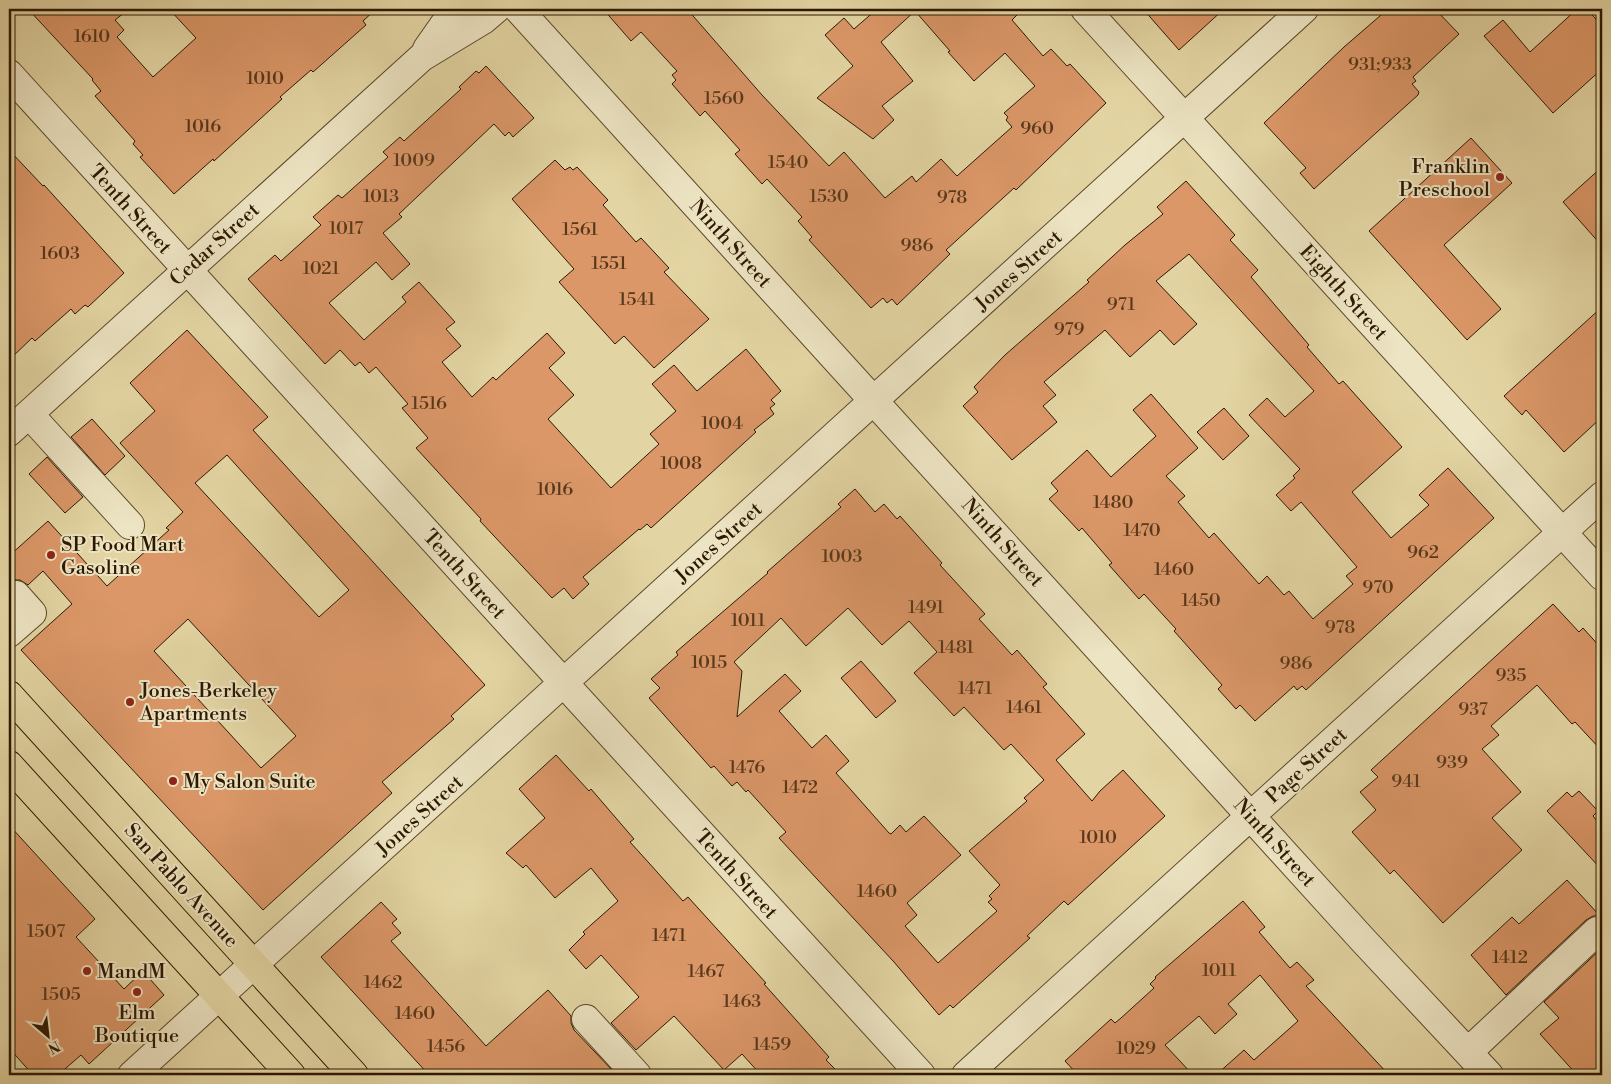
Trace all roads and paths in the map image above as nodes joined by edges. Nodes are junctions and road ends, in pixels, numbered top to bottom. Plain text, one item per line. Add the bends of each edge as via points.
1 (456, 9) edge
2 (496, 9) edge
3 (518, 9) edge
4 (1085, 9) edge
5 (1304, 9) edge
6 (422, 57) junction
7 (9, 74) edge
8 (1185, 117) junction
9 (187, 269) junction
10 (874, 401) junction
11 (29, 414) junction
12 (9, 432) edge
13 (1602, 496) edge
14 (130, 525) dead end
15 (1562, 532) junction
16 (1602, 576) edge
17 (16, 595) dead end
18 (9, 633) edge
19 (564, 683) junction
20 (9, 695) edge
21 (9, 765) edge
22 (1251, 815) junction
23 (1598, 931) dead end
24 (254, 964) junction
25 (219, 996) junction
26 (586, 1019) dead end
27 (1468, 1052) junction
28 (132, 1075) edge
29 (291, 1075) edge
30 (354, 1075) edge
31 (637, 1075) edge
32 (921, 1075) edge
33 (966, 1075) edge
34 (1489, 1075) edge

1 - 6 street, Cedar Street
2 - 6 street, Cedar Street
3 - 10 street, Ninth Street
4 - 8 street, Eighth Street
5 - 8 street, Jones Street
6 - 9 street, Cedar Street
7 - 9 street, Tenth Street
8 - 10 street, Jones Street
8 - 15 street, Eighth Street
9 - 11 street, Cedar Street
9 - 19 street, Tenth Street
10 - 19 street, Jones Street
10 - 22 street, Ninth Street
11 - 12 street, Cedar Street
11 - 14 street
13 - 15 street, Page Street
15 - 16 street, Eighth Street
15 - 22 street, Page Street
17 - 18 street via 32,613
19 - 24 street, Jones Street
19 - 32 street, Tenth Street
20 - 24 main road, San Pablo Avenue
21 - 25 main road
22 - 27 street, Ninth Street
22 - 33 street, Page Street
23 - 27 street
24 - 25 street, Jones Street
24 - 30 main road, San Pablo Avenue
25 - 28 street, Jones Street
25 - 29 main road
26 - 31 street
27 - 34 street, Ninth Street

